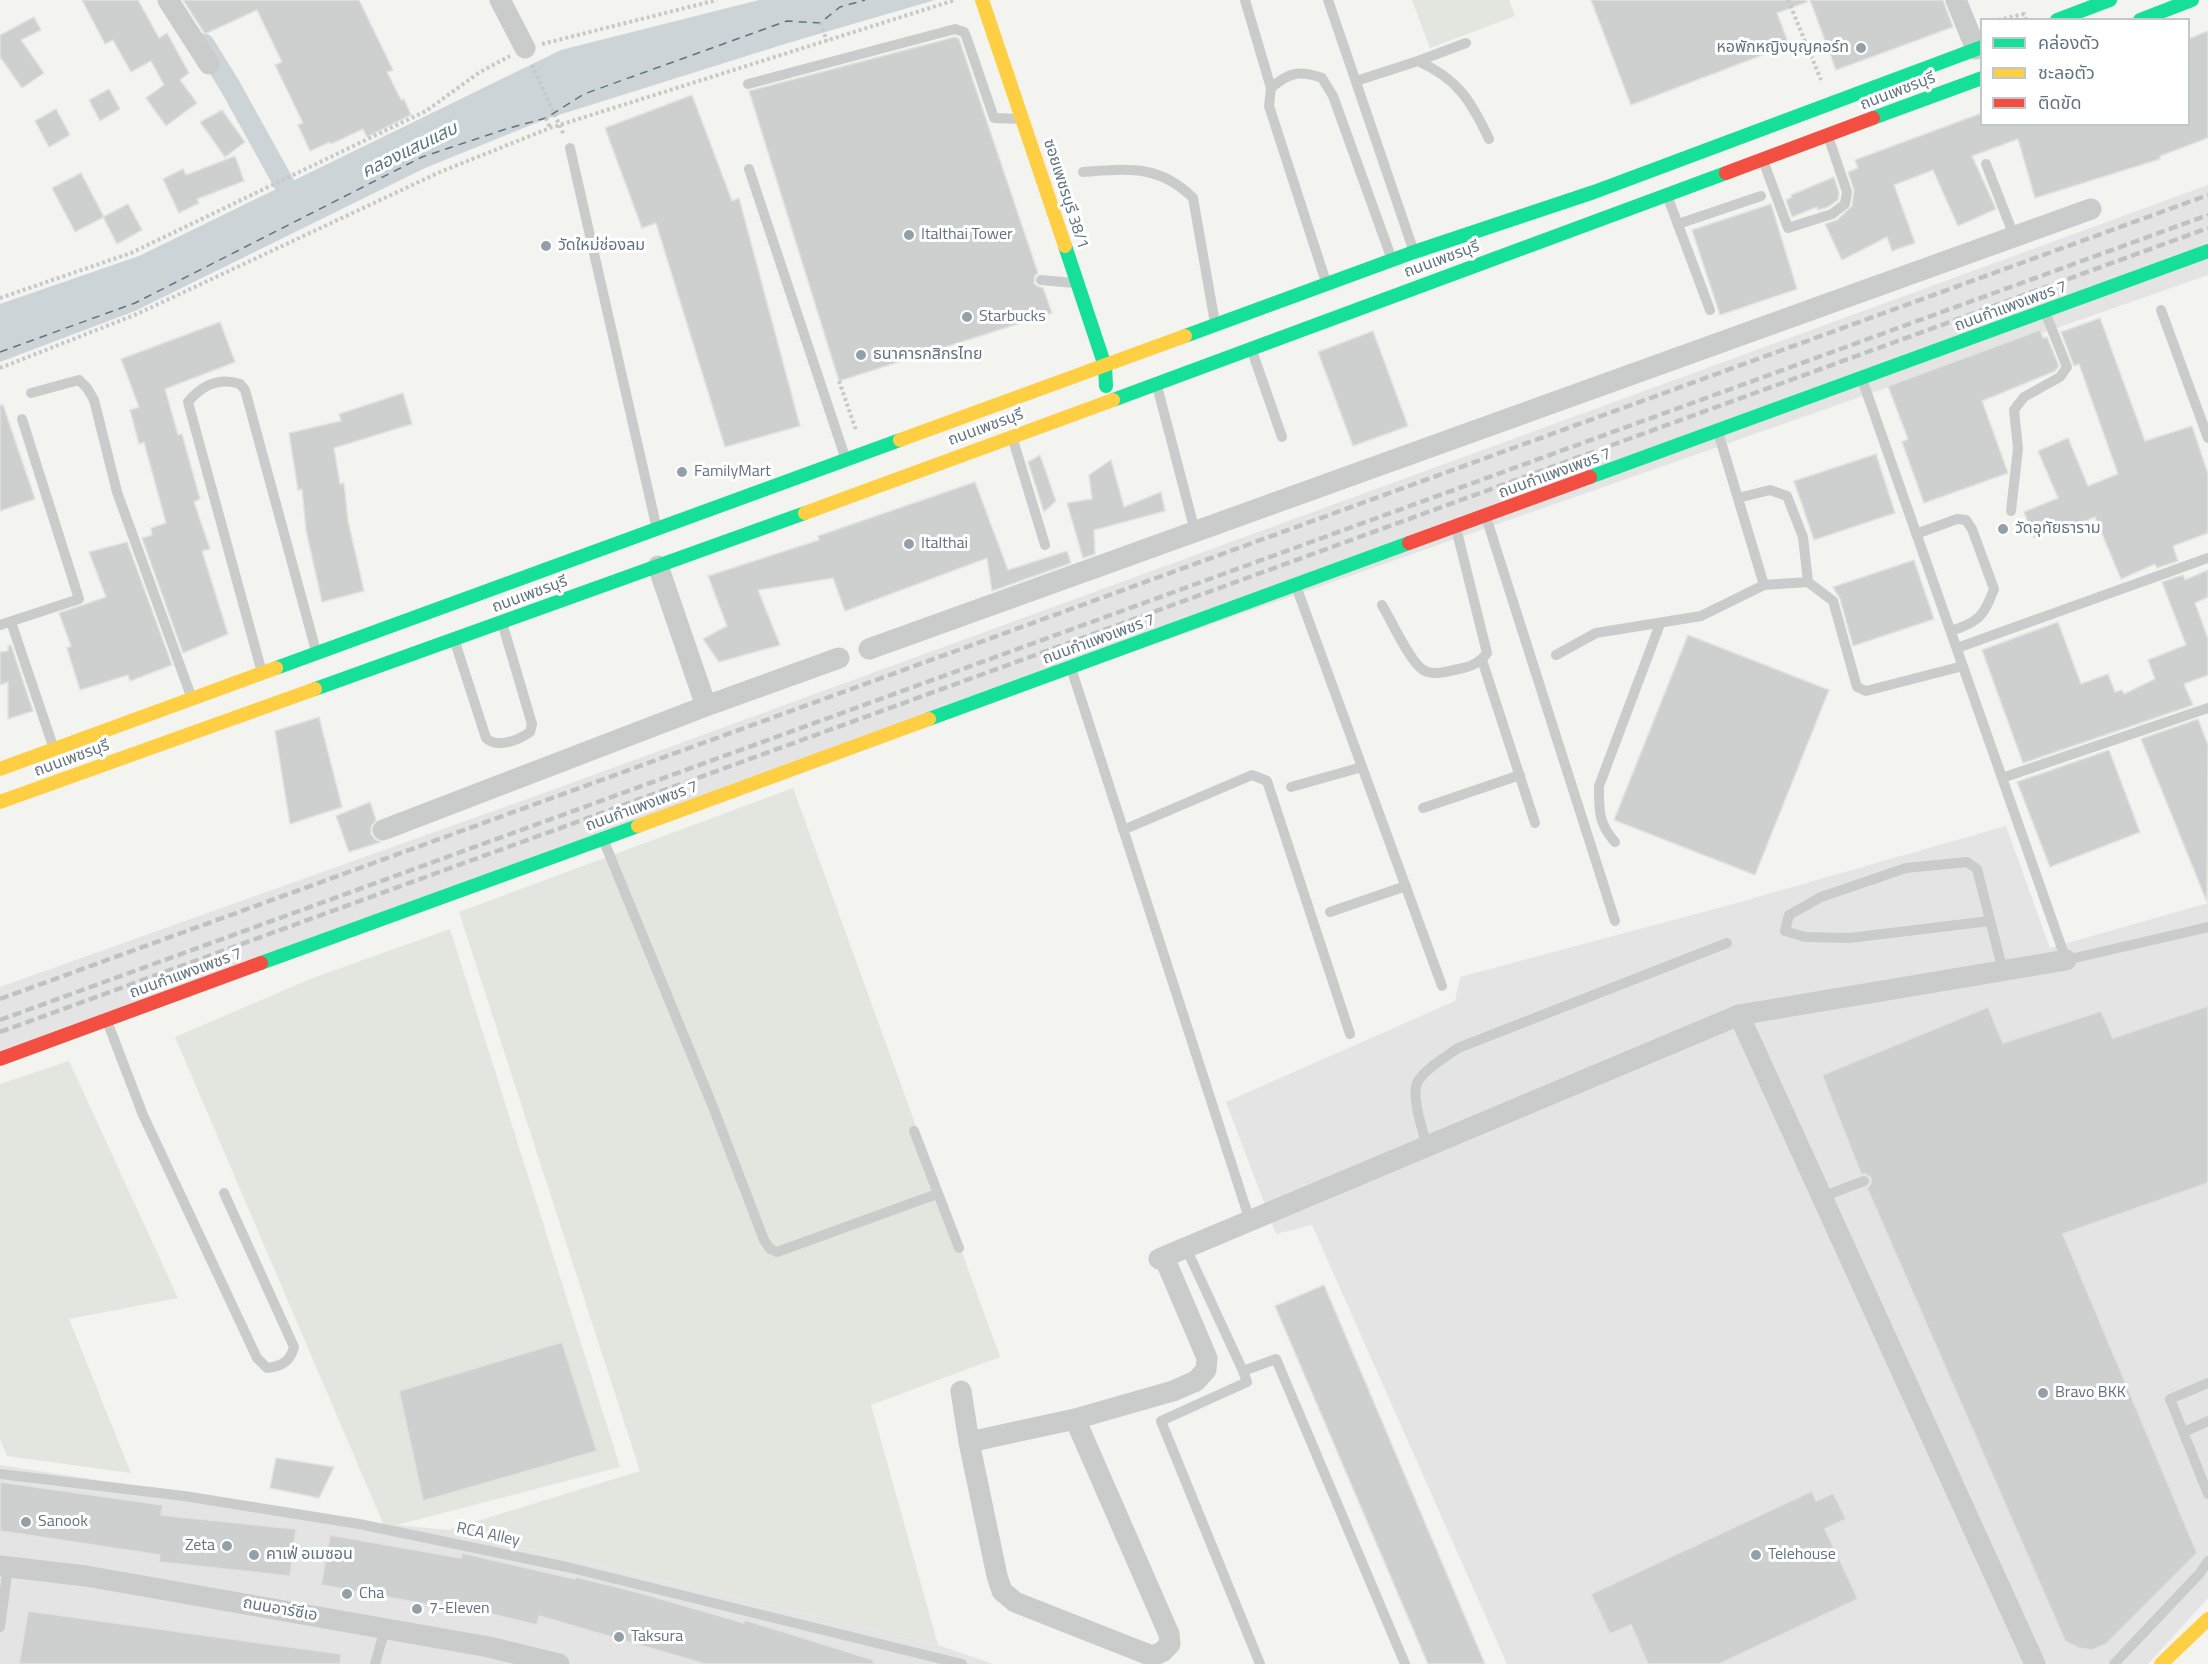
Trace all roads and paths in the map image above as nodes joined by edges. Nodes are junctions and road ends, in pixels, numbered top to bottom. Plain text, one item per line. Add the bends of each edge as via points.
1 (168, 0) edge
2 (500, 0) edge
3 (717, 0) edge
4 (955, 0) edge
5 (1245, 0) edge
6 (1328, 0) edge
7 (1788, 0) edge
8 (1956, 0) edge
9 (2110, 0) edge
10 (2192, 0) edge
11 (984, 7) edge
12 (2007, 18) edge
13 (2025, 18) edge
14 (2062, 18) edge
15 (2145, 18) edge
16 (820, 22) dead end
17 (827, 41) junction
18 (1466, 43) dead end
19 (525, 48) junction
20 (1979, 48) edge
21 (1418, 61) junction
22 (209, 64) dead end
23 (1980, 79) edge
24 (1356, 81) junction
25 (748, 84) dead end
26 (1822, 84) dead end
27 (1271, 88) junction
28 (546, 118) dead end
29 (1023, 120) junction
30 (550, 128) junction
31 (1804, 129) junction
32 (1828, 136) junction
33 (1489, 139) dead end
34 (570, 148) joint
35 (1762, 160) junction
36 (1986, 164) dead end
37 (749, 169) dead end
38 (1083, 172) dead end
39 (1666, 195) junction
40 (1761, 196) dead end
41 (2091, 209) dead end
42 (1678, 224) junction
43 (2014, 236) junction
44 (2208, 251) edge
45 (1414, 252) junction
46 (1392, 261) junction
47 (1041, 280) dead end
48 (1077, 284) junction
49 (1327, 285) junction
50 (0, 298) edge
51 (1710, 310) dead end
52 (2161, 310) dead end
53 (2045, 312) junction
54 (1215, 326) junction
55 (1251, 348) junction
56 (1104, 366) junction
57 (0, 368) edge
58 (1862, 379) junction
59 (1156, 383) junction
60 (32, 393) dead end
61 (1108, 401) junction
62 (22, 419) dead end
63 (1718, 432) junction
64 (1012, 437) junction
65 (1282, 437) dead end
66 (2208, 438) edge
67 (846, 461) junction
68 (1738, 498) junction
69 (2011, 511) dead end
70 (1486, 517) junction
71 (1455, 528) junction
72 (657, 530) junction
73 (1195, 531) junction
74 (1916, 534) junction
75 (1046, 545) dead end
76 (632, 557) junction
77 (2208, 558) edge
78 (658, 566) junction
79 (1808, 582) junction
80 (1764, 585) junction
81 (1296, 586) junction
82 (1382, 605) dead end
83 (5, 623) edge
84 (502, 623) junction
85 (1660, 624) junction
86 (1951, 631) junction
87 (454, 640) junction
88 (1956, 648) junction
89 (869, 650) dead end
90 (317, 652) junction
91 (1556, 655) dead end
92 (839, 658) dead end
93 (1482, 660) junction
94 (1963, 666) junction
95 (1071, 668) junction
96 (262, 672) junction
97 (192, 698) junction
98 (706, 706) junction
99 (2208, 708) edge
100 (54, 749) junction
101 (1362, 767) junction
102 (0, 769) edge
103 (1520, 775) junction
104 (2002, 778) junction
105 (1291, 787) dead end
106 (0, 802) edge
107 (1423, 808) dead end
108 (1535, 823) dead end
109 (383, 830) dead end
110 (1123, 830) junction
111 (603, 839) junction
112 (1615, 842) dead end
113 (1406, 886) junction
114 (1330, 912) dead end
115 (1615, 921) dead end
116 (1990, 921) junction
117 (2208, 927) edge
118 (1727, 943) dead end
119 (2066, 960) junction
120 (2003, 971) junction
121 (1442, 986) dead end
122 (1739, 1015) junction
123 (107, 1020) junction
124 (1350, 1034) dead end
125 (0, 1059) edge
126 (914, 1131) dead end
127 (1427, 1146) junction
128 (1864, 1180) dead end
129 (224, 1193) dead end
130 (937, 1194) junction
131 (1822, 1197) junction
132 (1250, 1221) junction
133 (959, 1248) dead end
134 (1186, 1248) junction
135 (1243, 1371) junction
136 (2208, 1383) edge
137 (961, 1391) dead end
138 (1075, 1419) junction
139 (2208, 1420) edge
140 (2184, 1432) junction
141 (969, 1442) junction
142 (2208, 1459) edge
143 (2196, 1465) junction
144 (0, 1474) edge
145 (2208, 1494) edge
146 (2208, 1561) edge
147 (4, 1566) edge
148 (2208, 1619) edge
149 (0, 1627) edge
150 (385, 1629) junction
151 (2208, 1632) edge
152 (375, 1664) edge
153 (559, 1664) edge
154 (962, 1664) edge
155 (1260, 1664) edge
156 (1405, 1664) edge
157 (2035, 1664) edge
158 (2115, 1664) edge
159 (2161, 1664) edge
160 (2180, 1664) edge

1 - 22 street
2 - 19 street
3 - 19 path
4 - 17 path
5 - 27 lane
6 - 24 lane
7 - 26 path
8 - 20 street
9 - 14 main road
10 - 15 main road
11 - 29 main road, ซอยเพชรบุรี 38/1
12 - 13 path via 2024,14
16 - 17 path
17 - 30 path
18 - 21 lane
19 - 34 path
19 - 50 path via 480,72 426,111 276,184 131,253
20 - 31 main road, ถนนเพชรบุรี
21 - 24 lane
21 - 33 lane via 1461,91 1474,107
23 - 32 main road, ถนนเพชรบุรี
24 - 45 lane
25 - 29 lane via 955,29 966,36 994,118
27 - 46 lane via 1284,76 1300,73 1322,78 1333,96
27 - 49 lane via 1269,106
28 - 30 path
29 - 48 main road, ซอยเพชรบุรี 38/1
30 - 57 path via 440,172 137,314
31 - 32 main road, ถนนเพชรบุรี
31 - 35 main road, ถนนเพชรบุรี
31 - 45 main road, ถนนเพชรบุรี via 1594,192
32 - 35 lane via 1847,192 1845,204 1832,214 1788,228
34 - 72 lane
35 - 39 main road, ถนนเพชรบุรี
36 - 43 lane
37 - 67 lane
38 - 54 lane via 1151,172 1180,185 1193,198
39 - 42 lane
39 - 55 main road, ถนนเพชรบุรี
40 - 42 lane
41 - 43 street
42 - 51 lane
43 - 73 street
44 - 53 main road, ถนนกำแพงเพชร 7
45 - 46 main road, ถนนเพชรบุรี
46 - 49 main road, ถนนเพชรบุรี
47 - 48 lane
48 - 56 main road, ซอยเพชรบุรี 38/1
49 - 54 main road, ถนนเพชรบุรี
52 - 66 lane
53 - 58 main road, ถนนกำแพงเพชร 7
53 - 69 lane via 2067,368 2061,377 2024,397 2014,410 2018,448
54 - 56 main road, ถนนเพชรบุรี
55 - 59 main road, ถนนเพชรบุรี
55 - 65 lane
56 - 61 main road, ซอยเพชรบุรี 38/1
56 - 67 main road, ถนนเพชรบุรี
58 - 63 main road, ถนนกำแพงเพชร 7
58 - 74 lane
59 - 61 main road, ถนนเพชรบุรี
59 - 73 lane
60 - 97 lane via 80,380 90,394 117,492
61 - 64 main road, ถนนเพชรบุรี
62 - 83 lane via 80,599
63 - 68 lane
63 - 70 main road, ถนนกำแพงเพชร 7
64 - 75 lane
64 - 78 main road, ถนนเพชรบุรี
67 - 72 main road, ถนนเพชรบุรี
68 - 79 lane via 1770,490 1787,496 1803,537
68 - 80 lane
70 - 71 main road, ถนนกำแพงเพชร 7
70 - 115 lane
71 - 81 main road, ถนนกำแพงเพชร 7
71 - 93 lane via 1487,653
72 - 76 main road, ถนนเพชรบุรี
73 - 89 street
74 - 86 lane
74 - 86 lane via 1957,519 1966,520 1994,589 1979,617 1970,625
76 - 78 main road, ถนนเพชรบุรี
76 - 84 main road, ถนนเพชรบุรี
76 - 90 main road, ถนนเพชรบุรี
77 - 88 lane
78 - 98 street
79 - 80 lane
79 - 94 lane via 1833,601 1857,687 1866,692
80 - 85 lane via 1701,616
81 - 95 main road, ถนนกำแพงเพชร 7
81 - 101 lane
82 - 93 lane via 1423,670 1437,674
83 - 100 lane
84 - 87 main road, ถนนเพชรบุรี
84 - 87 lane via 532,724 524,736 496,745 486,738
85 - 91 lane via 1596,633
85 - 112 lane via 1599,786 1604,830
86 - 88 lane
87 - 106 main road, ถนนเพชรบุรี
88 - 94 lane
90 - 96 main road, ถนนเพชรบุรี
90 - 96 lane via 244,390 240,384 220,380 204,387 188,402
92 - 98 street
93 - 103 lane
94 - 104 lane
95 - 110 lane
95 - 111 main road, ถนนกำแพงเพชร 7
96 - 97 main road, ถนนเพชรบุรี
97 - 100 main road, ถนนเพชรบุรี
98 - 109 street
99 - 104 lane
100 - 102 main road, ถนนเพชรบุรี
101 - 105 lane
101 - 113 lane
103 - 107 lane
103 - 108 lane
104 - 119 lane
110 - 124 lane via 1252,775 1267,781
110 - 132 lane
111 - 123 main road, ถนนกำแพงเพชร 7
111 - 130 lane via 770,1249 777,1252
113 - 114 lane
113 - 121 lane
116 - 116 lane via 1849,938 1805,937 1785,931 1789,915 1821,897 1906,868 1967,862 1977,868
116 - 120 lane
117 - 119 lane
118 - 127 lane via 1458,1048 1418,1082 1415,1096
119 - 120 street
120 - 122 street
122 - 127 street
122 - 131 street
123 - 125 main road, ถนนกำแพงเพชร 7
123 - 129 lane via 143,1115 257,1358 267,1368 282,1366 292,1356 294,1347
126 - 130 lane
127 - 132 street
128 - 131 lane
130 - 133 lane
131 - 157 street
132 - 134 street
134 - 135 lane
134 - 138 street via 1162,1258 1207,1358 1206,1370 1196,1381 1173,1391
135 - 155 lane via 1246,1382 1161,1421
135 - 156 lane via 1276,1359
136 - 140 lane via 2170,1399
137 - 141 street
138 - 141 street
138 - 141 street via 1170,1634 1170,1644 1152,1656 1015,1602 1002,1591
139 - 140 lane
140 - 143 lane
142 - 143 lane
143 - 145 lane
144 - 154 lane, RCA Alley via 184,1496 359,1524 567,1567
146 - 158 lane
147 - 149 lane
147 - 150 street, ถนนอาร์ซีเอ via 87,1576
148 - 159 main road
150 - 152 lane
150 - 153 street, ถนนอาร์ซีเอ
151 - 160 main road

